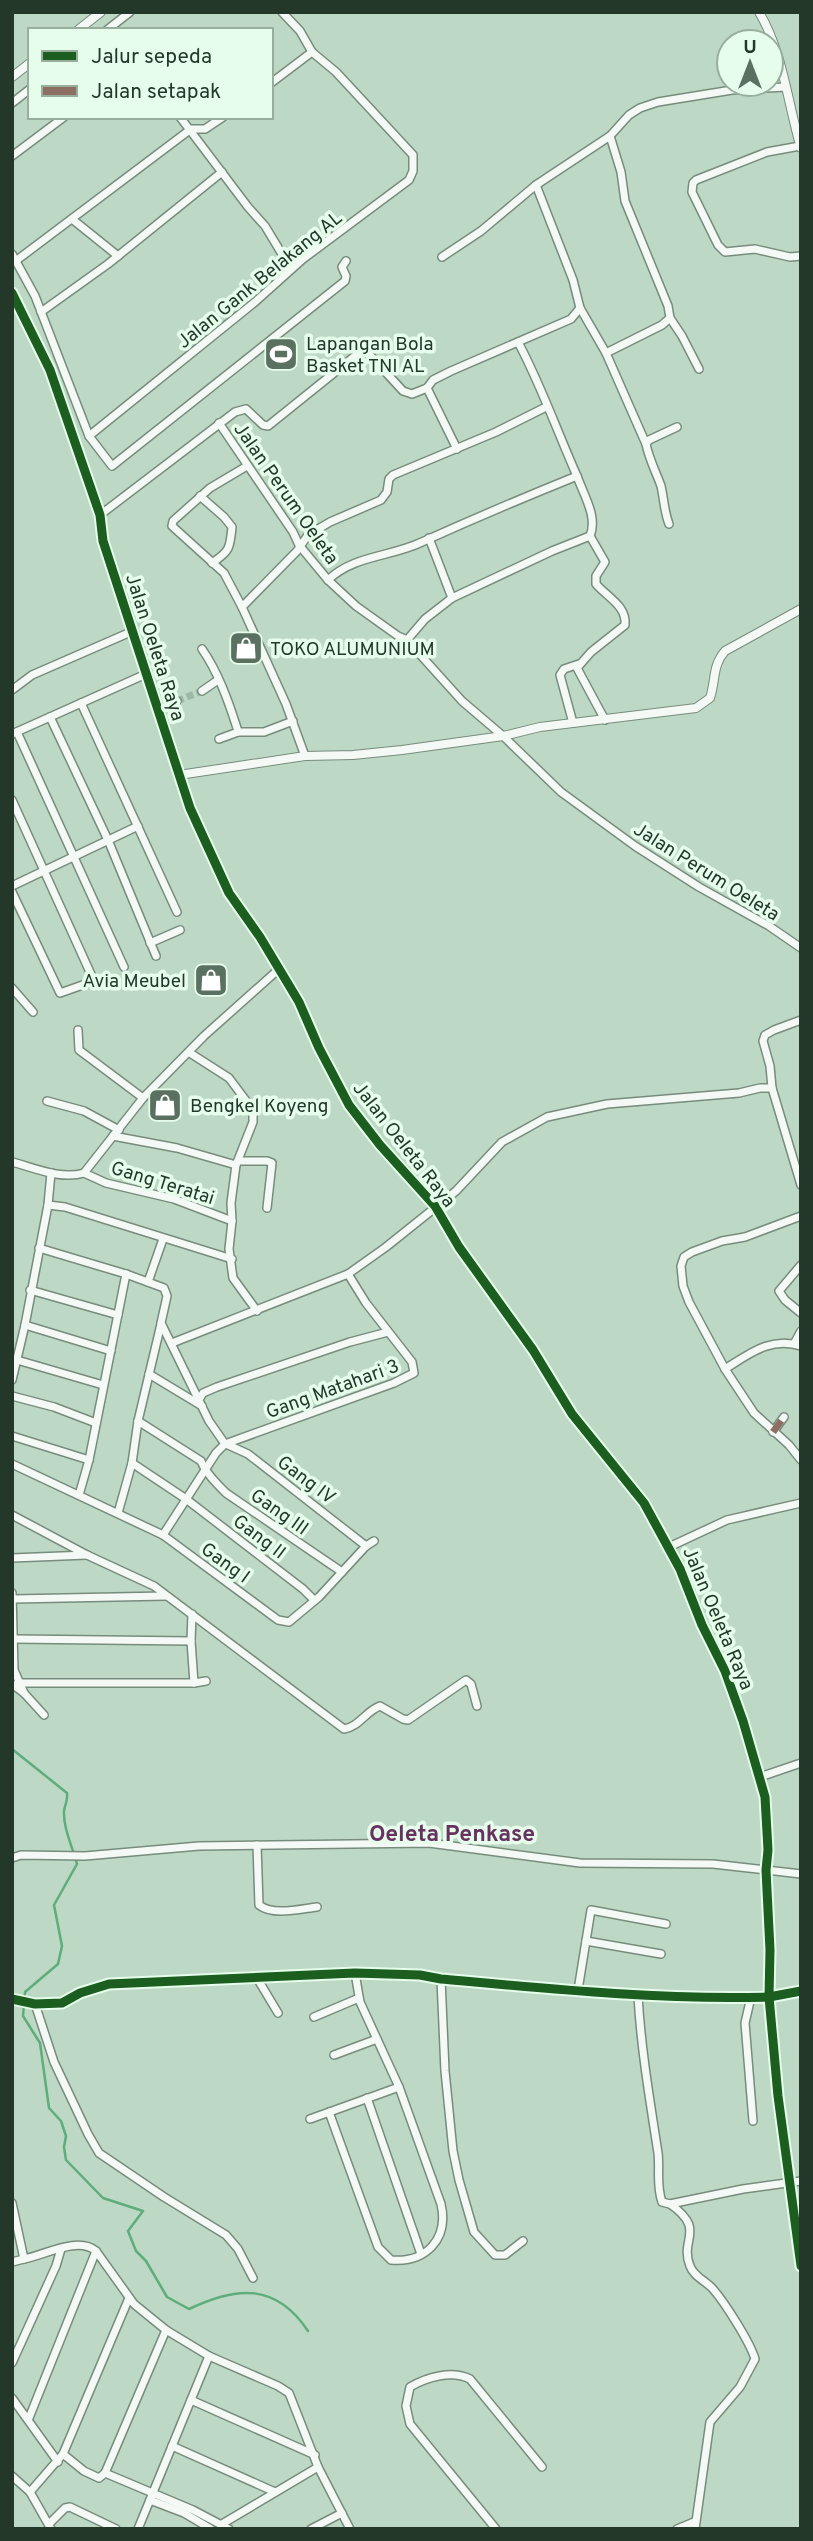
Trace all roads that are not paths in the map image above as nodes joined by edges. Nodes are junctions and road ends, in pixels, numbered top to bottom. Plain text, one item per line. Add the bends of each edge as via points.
1 (101, 12) edge
2 (130, 12) edge
3 (282, 12) edge
4 (759, 12) edge
5 (81, 28) edge
6 (111, 28) edge
7 (312, 52) junction
8 (28, 65) edge
9 (12, 77) edge
10 (273, 81) edge
11 (786, 87) junction
12 (28, 91) edge
13 (12, 103) edge
14 (61, 119) edge
15 (182, 119) edge
16 (220, 119) edge
17 (191, 130) junction
18 (610, 136) junction
19 (800, 147) edge
20 (12, 156) edge
21 (222, 172) junction
22 (536, 184) junction
23 (72, 219) junction
24 (118, 256) junction
25 (801, 256) edge
26 (15, 257) edge
27 (442, 257) dead end
28 (346, 261) dead end
29 (291, 269) junction
30 (12, 293) edge
31 (580, 308) junction
32 (41, 312) junction
33 (670, 318) junction
34 (519, 342) junction
35 (606, 353) junction
36 (699, 369) dead end
37 (427, 388) junction
38 (546, 407) junction
39 (219, 423) junction
40 (677, 427) dead end
41 (89, 436) junction
42 (646, 444) junction
43 (457, 449) junction
44 (247, 467) junction
45 (577, 476) junction
46 (200, 496) junction
47 (100, 515) junction
48 (669, 524) dead end
49 (590, 536) junction
50 (429, 538) junction
51 (299, 545) junction
52 (212, 563) junction
53 (328, 580) junction
54 (452, 598) junction
55 (242, 607) junction
56 (801, 609) edge
57 (133, 631) junction
58 (407, 640) junction
59 (202, 649) dead end
60 (582, 664) junction
61 (146, 674) junction
62 (218, 680) junction
63 (12, 690) edge
64 (202, 691) tunnel mouth
65 (177, 701) tunnel mouth
66 (81, 703) junction
67 (159, 710) junction
68 (50, 717) junction
69 (605, 720) junction
70 (293, 721) junction
71 (573, 723) junction
72 (238, 732) junction
73 (15, 733) edge
74 (503, 736) junction
75 (219, 739) dead end
76 (305, 756) junction
77 (179, 775) junction
78 (12, 800) edge
79 (138, 826) junction
80 (108, 840) junction
81 (75, 856) junction
82 (43, 872) junction
83 (12, 886) edge
84 (12, 892) edge
85 (177, 912) dead end
86 (180, 930) dead end
87 (150, 943) junction
88 (801, 948) edge
89 (156, 956) dead end
90 (124, 967) dead end
91 (279, 969) junction
92 (13, 989) edge
93 (33, 1012) dead end
94 (801, 1020) edge
95 (78, 1030) dead end
96 (190, 1053) junction
97 (772, 1088) junction
98 (143, 1098) junction
99 (47, 1101) dead end
100 (116, 1133) junction
101 (12, 1162) edge
102 (237, 1163) junction
103 (51, 1173) junction
104 (84, 1173) junction
105 (801, 1185) edge
106 (48, 1205) junction
107 (435, 1206) junction
108 (267, 1208) dead end
109 (801, 1216) edge
110 (232, 1221) junction
111 (163, 1239) junction
112 (39, 1248) junction
113 (232, 1259) junction
114 (801, 1265) edge
115 (348, 1273) junction
116 (126, 1274) junction
117 (148, 1282) junction
118 (30, 1290) junction
119 (257, 1311) junction
120 (801, 1313) edge
121 (118, 1315) junction
122 (161, 1323) junction
123 (25, 1325) junction
124 (801, 1331) edge
125 (388, 1332) junction
126 (172, 1343) junction
127 (797, 1345) edge
128 (111, 1351) junction
129 (17, 1360) junction
130 (725, 1368) junction
131 (149, 1374) junction
132 (12, 1380) edge
133 (103, 1385) junction
134 (12, 1396) edge
135 (201, 1402) junction
136 (785, 1417) dead end
137 (138, 1421) junction
138 (96, 1423) junction
139 (774, 1432) junction
140 (12, 1436) edge
141 (225, 1444) junction
142 (89, 1460) junction
143 (801, 1460) edge
144 (132, 1463) junction
145 (12, 1464) edge
146 (205, 1471) junction
147 (79, 1495) junction
148 (186, 1499) junction
149 (801, 1503) edge
150 (118, 1513) junction
151 (12, 1515) edge
152 (163, 1535) junction
153 (669, 1547) junction
154 (87, 1555) junction
155 (12, 1558) edge
156 (342, 1572) junction
157 (167, 1595) junction
158 (13, 1596) edge
159 (314, 1600) junction
160 (192, 1614) junction
161 (14, 1639) edge
162 (191, 1641) junction
163 (206, 1681) dead end
164 (194, 1683) junction
165 (15, 1684) edge
166 (477, 1706) dead end
167 (44, 1715) dead end
168 (801, 1763) edge
169 (760, 1777) junction
170 (257, 1845) junction
171 (12, 1858) edge
172 (765, 1870) junction
173 (801, 1874) edge
174 (317, 1907) dead end
175 (666, 1924) dead end
176 (586, 1941) junction
177 (661, 1954) dead end
178 (355, 1973) junction
179 (257, 1978) junction
180 (441, 1979) junction
181 (578, 1990) junction
182 (801, 1992) edge
183 (638, 1996) junction
184 (751, 1997) junction
185 (769, 1997) junction
186 (359, 1998) junction
187 (12, 1999) edge
188 (32, 2003) junction
189 (278, 2013) dead end
190 (314, 2017) dead end
191 (377, 2039) junction
192 (334, 2055) dead end
193 (398, 2087) junction
194 (366, 2098) junction
195 (329, 2112) junction
196 (310, 2119) dead end
197 (753, 2121) dead end
198 (801, 2182) edge
199 (789, 2183) junction
200 (12, 2203) edge
201 (670, 2204) junction
202 (797, 2210) edge
203 (523, 2241) dead end
204 (61, 2249) junction
205 (96, 2251) junction
206 (421, 2254) junction
207 (24, 2259) junction
208 (12, 2262) edge
209 (801, 2266) edge
210 (253, 2278) dead end
211 (130, 2298) junction
212 (166, 2330) junction
213 (209, 2356) junction
214 (12, 2363) edge
215 (12, 2398) edge
216 (191, 2400) junction
217 (29, 2418) junction
218 (172, 2446) junction
219 (63, 2454) junction
220 (315, 2455) junction
221 (58, 2462) junction
222 (318, 2467) junction
223 (542, 2467) dead end
224 (105, 2473) junction
225 (12, 2476) edge
226 (30, 2492) junction
227 (275, 2492) junction
228 (151, 2497) junction
229 (342, 2513) junction
230 (50, 2526) edge
231 (225, 2526) edge
232 (694, 2526) edge
233 (116, 2529) edge
234 (138, 2529) edge
235 (211, 2529) edge
236 (311, 2529) edge
237 (350, 2529) edge
238 (496, 2529) edge
239 (677, 2529) edge

1 - 5 street
2 - 6 street
3 - 7 street, Jalan Gank Belakang AL
4 - 11 street
7 - 10 street
7 - 29 street, Jalan Gank Belakang AL via 337,72 413,155 414,162 409,180
8 - 9 street
11 - 18 street via 732,90 640,108
11 - 19 street
12 - 13 street
14 - 20 street
15 - 17 street
16 - 17 street via 205,129
17 - 21 street
17 - 23 street
18 - 22 street
18 - 33 street via 625,201
19 - 25 street via 767,152 696,180 692,192 725,252 755,249
21 - 24 street
21 - 29 street via 265,226
22 - 27 street
22 - 31 street
23 - 24 street
23 - 26 street
24 - 32 street
26 - 32 street
28 - 41 street via 342,267 345,281 115,466
29 - 41 street, Jalan Gank Belakang AL
30 - 47 street, Jalan Oeleta Raya via 50,370
31 - 34 street via 571,319
31 - 35 street
32 - 41 street
33 - 35 street
33 - 36 street
34 - 37 street via 451,371
34 - 38 street
35 - 42 street
37 - 39 street via 407,394 362,351 268,426 242,408
37 - 43 street
38 - 43 street
38 - 45 street
39 - 44 street, Jalan Perum Oeleta
39 - 47 street, Jalan Perum Oeleta
40 - 42 street
42 - 48 street
43 - 51 street via 393,475 381,500 330,522
44 - 46 street
44 - 51 street, Jalan Perum Oeleta
45 - 49 street via 594,519
45 - 50 street
46 - 52 street via 232,527 230,548
46 - 52 street via 172,524
47 - 57 street, Jalan Oeleta Raya via 103,541
49 - 54 street
49 - 60 street via 605,562 596,584 624,611 626,620
50 - 53 street via 354,563
50 - 54 street
51 - 53 street, Jalan Perum Oeleta
51 - 55 street
52 - 55 street via 224,573
53 - 58 street, Jalan Perum Oeleta via 356,606
54 - 58 street
55 - 70 street
56 - 69 street via 725,651 714,671 712,694 702,705
57 - 61 street, Jalan Oeleta Raya
57 - 63 street via 32,675
58 - 74 street, Jalan Perum Oeleta via 462,701
59 - 62 street
60 - 69 street via 578,672
60 - 71 street via 564,669 560,675
61 - 66 street
61 - 67 street, Jalan Oeleta Raya
62 - 64 street
62 - 72 street
65 - 67 street
66 - 68 street
66 - 79 street
67 - 77 street, Jalan Oeleta Raya
68 - 73 street
68 - 80 street
69 - 71 street
70 - 72 street via 264,732
70 - 76 street
71 - 74 street
72 - 75 street
73 - 81 street
74 - 76 street via 366,754
74 - 88 street, Jalan Perum Oeleta via 561,792 635,846
76 - 77 street
77 - 91 street, Jalan Oeleta Raya via 229,893
78 - 82 street
79 - 80 street
79 - 85 street
80 - 81 street
80 - 87 street
81 - 82 street
81 - 90 street
82 - 83 street
82 - 84 street via 94,981 60,993
86 - 87 street
87 - 89 street
91 - 96 street
91 - 107 street, Jalan Oeleta Raya via 349,1105
92 - 93 street
94 - 97 street via 763,1038
95 - 98 street via 80,1052
96 - 98 street
96 - 102 street via 229,1078 252,1107 253,1122
97 - 105 street
97 - 107 street via 607,1104 547,1117 502,1142 456,1191
98 - 100 street
99 - 100 street via 84,1111
100 - 102 street
100 - 104 street
101 - 103 street
102 - 108 street via 272,1163
102 - 110 street
103 - 104 street
103 - 106 street
104 - 110 street, Gang Teratai
106 - 111 street
106 - 112 street
107 - 115 street
107 - 153 street, Jalan Oeleta Raya via 572,1415 634,1489
109 - 130 street via 684,1258 683,1286
110 - 113 street
111 - 113 street
111 - 117 street
112 - 116 street
112 - 118 street
113 - 119 street via 233,1278
114 - 120 street via 779,1291
115 - 119 street
115 - 125 street, Gang Matahari 3
116 - 117 street
116 - 121 street
117 - 122 street via 166,1291
118 - 121 street
118 - 123 street
119 - 126 street
121 - 128 street
122 - 126 street
122 - 131 street
123 - 128 street
123 - 129 street
124 - 127 street
125 - 135 street via 217,1387 203,1393
125 - 141 street, Gang Matahari 3 via 412,1362 412,1376
126 - 135 street
127 - 130 street via 762,1346
128 - 133 street
129 - 132 street
129 - 133 street
130 - 139 street via 754,1413
131 - 135 street
131 - 137 street
133 - 138 street
134 - 138 street
135 - 141 street
136 - 139 street
137 - 144 street
137 - 146 street, Gang III via 201,1461
138 - 142 street
139 - 143 street
140 - 142 street
141 - 146 street
141 - 156 street, Gang IV via 248,1454 370,1543
142 - 147 street
144 - 148 street, Gang II
144 - 150 street
145 - 147 street, Gang I
146 - 148 street
146 - 156 street, Gang III via 226,1493
147 - 150 street, Gang I
148 - 152 street
148 - 159 street, Gang II
149 - 153 street via 727,1520
150 - 152 street, Gang I
151 - 154 street
152 - 159 street, Gang I via 278,1620 289,1622
153 - 169 street, Jalan Oeleta Raya via 725,1671
154 - 155 street
154 - 157 street
156 - 159 street
157 - 158 street
157 - 160 street
158 - 161 street
160 - 162 street
160 - 166 street via 344,1729 380,1706 408,1720 466,1680
161 - 162 street
161 - 165 street
162 - 164 street
163 - 164 street
164 - 165 street
165 - 167 street
168 - 169 street
169 - 172 street, Jalan Oeleta Raya via 766,1809
170 - 171 street via 85,1856 21,1854
170 - 172 street via 429,1843 580,1863 692,1863
170 - 174 street via 259,1905 281,1910
172 - 173 street
172 - 185 street, Jalan Oeleta Raya
175 - 176 street via 591,1910
176 - 177 street
176 - 181 street
178 - 179 street
178 - 180 street
178 - 186 street
179 - 188 street via 109,1984 62,2003
179 - 189 street
180 - 181 street
180 - 203 street via 453,2151 470,2220 495,2255 505,2255
181 - 183 street
182 - 185 street
183 - 184 street
183 - 201 street via 658,2188 662,2202
184 - 185 street
184 - 197 street via 745,2023
185 - 199 street, Jalan Oeleta Raya
186 - 190 street
186 - 191 street
187 - 188 street
188 - 210 street via 54,2062 100,2152 226,2235
191 - 192 street
191 - 193 street
193 - 194 street
193 - 206 street via 444,2217 433,2246
194 - 195 street
194 - 206 street
195 - 196 street
195 - 206 street via 378,2247 391,2260
198 - 199 street
199 - 201 street
199 - 202 street, Jalan Oeleta Raya
200 - 207 street
201 - 232 street via 690,2227 691,2269 719,2296 755,2359 710,2422
202 - 209 street, Jalan Oeleta Raya
204 - 205 street via 85,2244
204 - 207 street
204 - 214 street
205 - 211 street
205 - 217 street
207 - 208 street
211 - 212 street
211 - 219 street
212 - 213 street
212 - 224 street
213 - 216 street
213 - 220 street via 289,2393
215 - 217 street
216 - 218 street
216 - 220 street
217 - 221 street
218 - 227 street
218 - 228 street
219 - 221 street
219 - 224 street via 91,2476 99,2478
220 - 222 street
221 - 226 street
222 - 227 street
222 - 229 street
223 - 238 street via 470,2379 452,2375 410,2387 406,2406 410,2424
224 - 228 street
225 - 226 street
226 - 230 street
227 - 231 street
228 - 231 street
228 - 234 street
228 - 235 street
229 - 236 street
229 - 237 street
230 - 233 street via 70,2507
232 - 239 street

